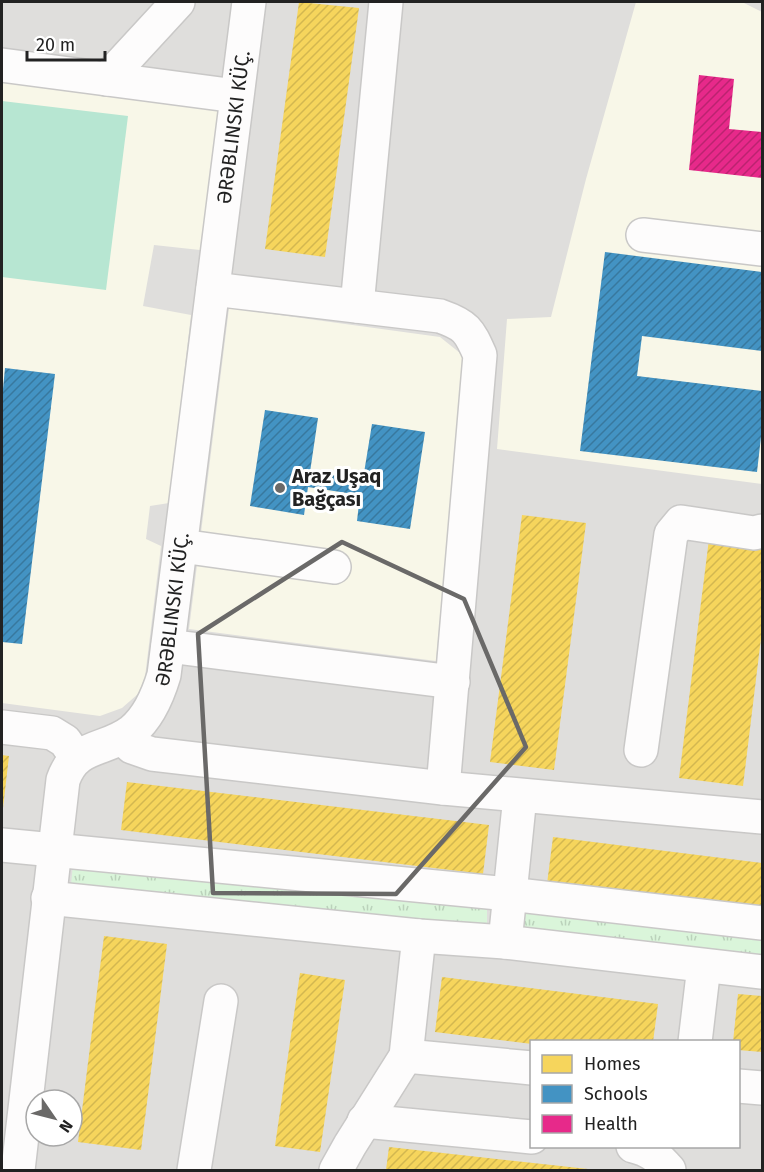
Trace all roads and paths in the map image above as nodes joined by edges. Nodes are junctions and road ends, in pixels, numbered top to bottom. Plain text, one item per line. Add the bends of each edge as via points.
1 (178, 2) edge
2 (249, 2) edge
3 (386, 2) edge
4 (2, 65) edge
5 (107, 79) junction
6 (236, 96) junction
7 (643, 235) dead end
8 (762, 249) edge
9 (213, 289) junction
10 (357, 306) junction
11 (762, 531) edge
12 (181, 546) junction
13 (334, 567) dead end
14 (168, 646) junction
15 (453, 682) junction
16 (2, 727) edge
17 (122, 738) junction
18 (641, 750) dead end
19 (76, 757) junction
20 (443, 788) junction
21 (520, 796) junction
22 (762, 817) edge
23 (2, 845) edge
24 (54, 849) junction
25 (509, 894) junction
26 (48, 898) junction
27 (762, 924) edge
28 (419, 936) junction
29 (505, 942) junction
30 (704, 966) junction
31 (762, 972) edge
32 (221, 1001) dead end
33 (695, 1040) edge
34 (406, 1056) junction
35 (530, 1068) edge
36 (740, 1086) edge
37 (762, 1088) edge
38 (364, 1121) junction
39 (530, 1137) edge
40 (642, 1148) edge
41 (684, 1148) edge
42 (18, 1170) edge
43 (194, 1170) edge
44 (336, 1170) edge
45 (669, 1170) edge
46 (681, 1170) edge

1 - 5 street
2 - 6 street, ƏRƏBLINSKI KÜÇ.
3 - 10 street
4 - 5 street
5 - 6 street
6 - 9 street, ƏRƏBLINSKI KÜÇ.
7 - 8 street
9 - 10 street
9 - 12 street, ƏRƏBLINSKI KÜÇ.
10 - 15 street via 440,316 460,323 480,355
11 - 18 street via 681,522 671,534
12 - 13 street
12 - 14 street, ƏRƏBLINSKI KÜÇ.
14 - 15 street
14 - 17 street, ƏRƏBLINSKI KÜÇ. via 158,694 140,723
15 - 20 street
16 - 19 street via 52,733 65,741
17 - 19 street, ƏRƏBLINSKI KÜÇ.
17 - 20 street via 132,747 152,754
19 - 24 street via 63,780
20 - 21 street
21 - 22 street
21 - 25 street
23 - 24 street
24 - 25 street
24 - 26 street
25 - 27 street
25 - 29 street
26 - 28 street
26 - 42 street
28 - 29 street
28 - 34 street
29 - 30 street
30 - 31 street
30 - 33 street
32 - 43 street
34 - 35 street
34 - 38 street
36 - 37 street
38 - 39 street
38 - 44 street
40 - 45 street
41 - 46 street

